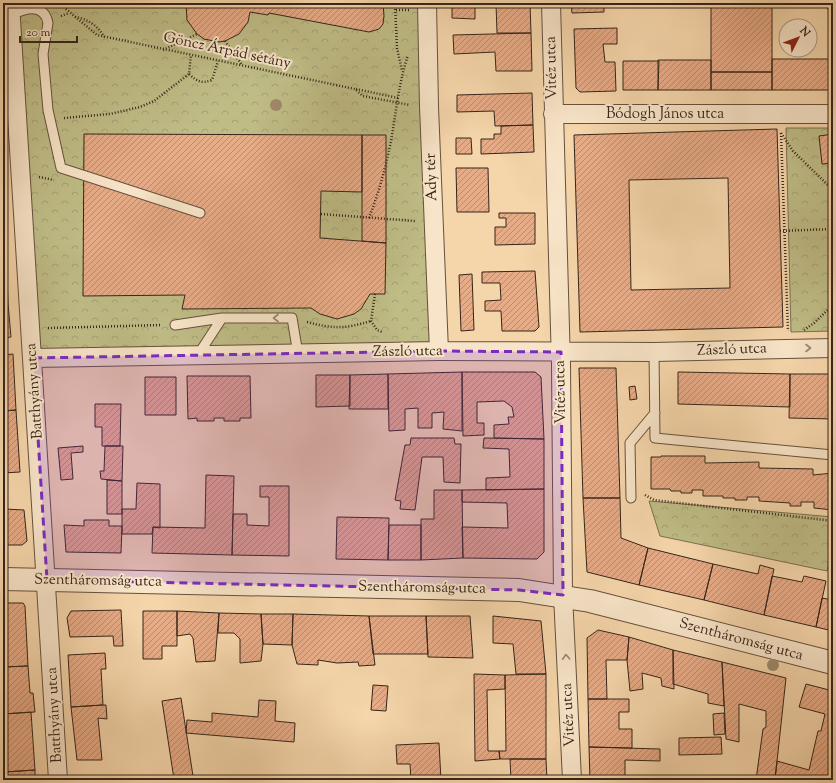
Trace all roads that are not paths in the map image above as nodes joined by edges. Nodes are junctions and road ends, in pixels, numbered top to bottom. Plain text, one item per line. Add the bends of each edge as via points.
1 (551, 3) edge
2 (421, 6) edge
3 (10, 9) edge
4 (553, 114) junction
5 (833, 114) edge
6 (10, 115) edge
7 (200, 213) dead end
8 (222, 318) junction
9 (175, 325) road end
10 (833, 348) edge
11 (439, 351) junction
12 (561, 352) junction
13 (654, 352) junction
14 (298, 354) junction
15 (198, 355) junction
16 (33, 358) junction
17 (655, 413) junction
18 (833, 455) edge
19 (631, 498) dead end
20 (3, 579) edge
21 (47, 580) junction
22 (563, 595) junction
23 (833, 663) edge
24 (58, 780) edge
25 (572, 780) edge

1 - 4 street, Vitéz utca
2 - 11 street, Ady tér via 429,107
3 - 6 street, Batthyány utca
3 - 7 lane via 26,8 43,12 47,18 44,54 48,110 61,168
4 - 5 street, Bódogh János utca
4 - 12 street, Vitéz utca
6 - 16 street, Batthyány utca
8 - 9 lane
14 -> 8 lane via 292,318
8 - 15 lane
13 -> 10 street, Zászló utca via 785,341
11 - 12 street, Zászló utca
11 - 14 street, Zászló utca
12 - 13 street, Zászló utca
12 - 22 street, Vitéz utca
13 - 17 lane
14 - 15 street, Zászló utca
15 - 16 street, Zászló utca
16 - 21 street, Batthyány utca
17 - 18 lane via 655,438
17 - 19 lane via 630,444
20 - 21 street, Szentháromság utca
21 - 22 street, Szentháromság utca via 519,590
21 - 24 street, Batthyány utca
22 - 23 street, Szentháromság utca
25 -> 22 street, Vitéz utca

